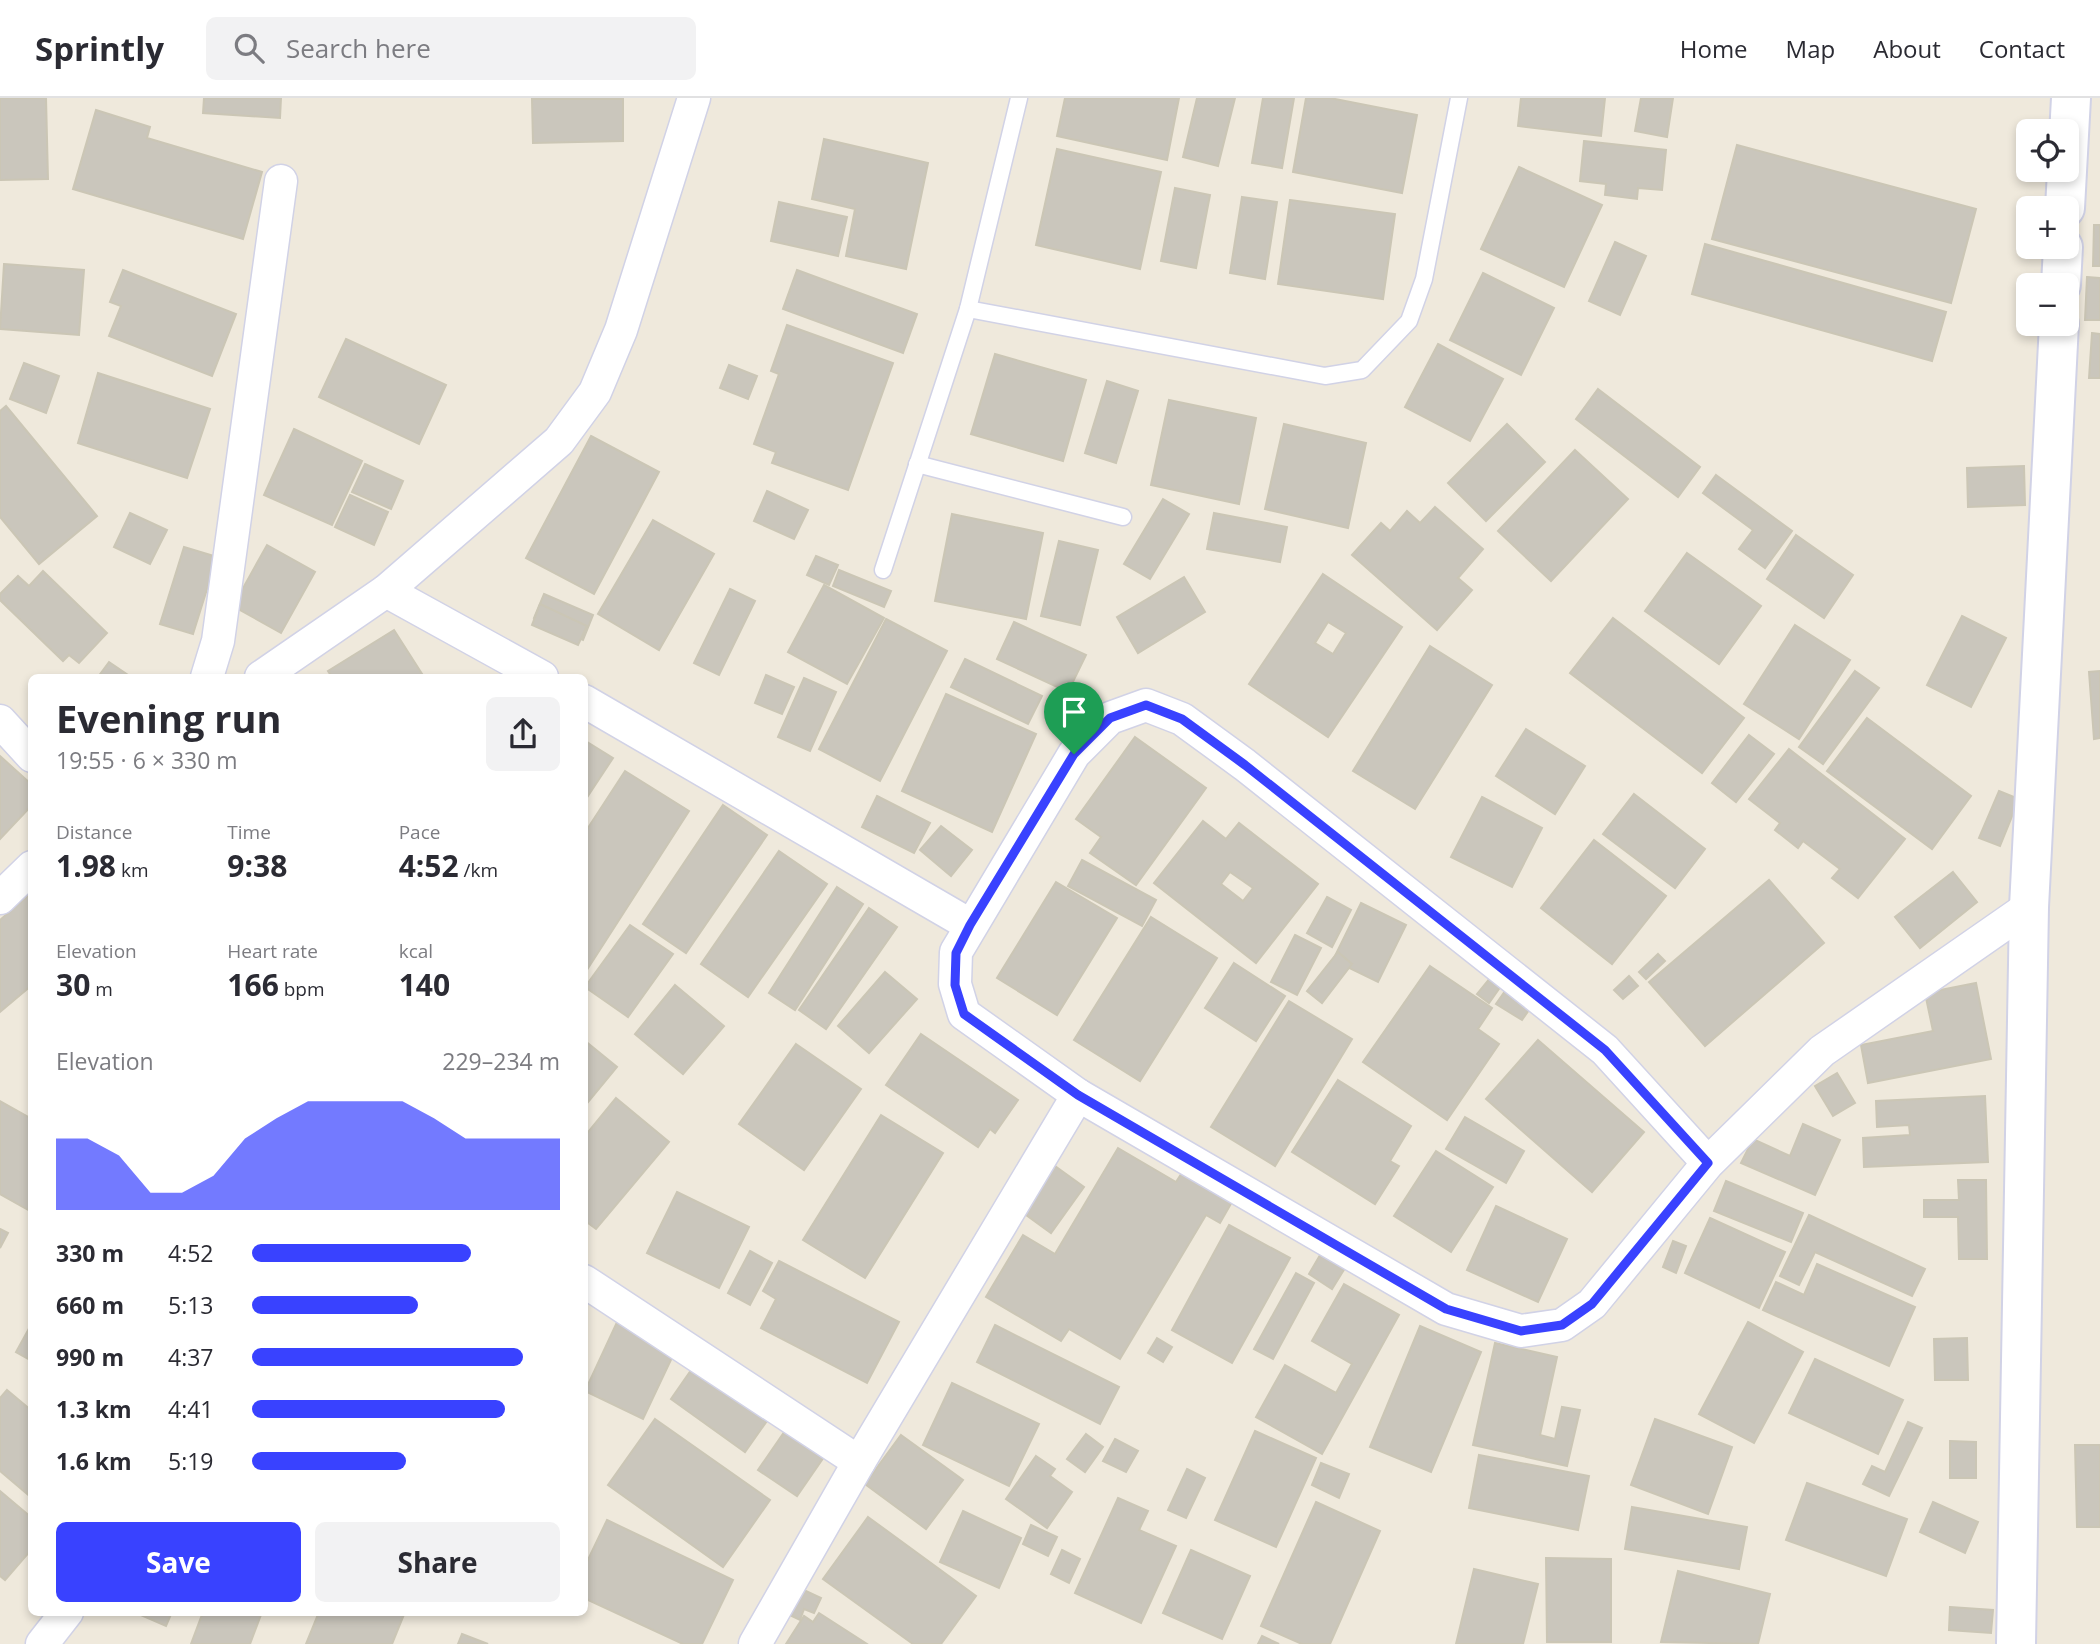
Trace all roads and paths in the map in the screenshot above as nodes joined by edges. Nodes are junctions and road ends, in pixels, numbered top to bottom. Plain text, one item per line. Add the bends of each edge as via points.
1 (694, 98) edge
2 (1018, 98) edge
3 (1459, 98) edge
4 (2071, 98) edge
5 (281, 181) dead end
6 (2066, 196) edge
7 (968, 309) junction
8 (2058, 336) edge
9 (917, 464) junction
10 (1123, 517) dead end
11 (883, 570) dead end
12 (386, 591) junction
13 (208, 674) edge
14 (265, 674) edge
15 (537, 674) edge
16 (588, 703) edge
17 (0, 721) edge
18 (28, 752) edge
19 (28, 871) edge
20 (0, 898) edge
21 (2029, 907) junction
22 (970, 925) junction
23 (1078, 1095) junction
24 (1708, 1163) junction
25 (588, 1284) edge
26 (859, 1462) junction
27 (64, 1616) edge
28 (42, 1644) edge
29 (755, 1644) edge
30 (2017, 1644) edge

1 - 12 street via 621,330 595,392 559,441
2 - 7 lane
3 - 7 lane via 1424,279 1409,321 1362,370 1325,376
4 - 6 street
5 - 13 street via 218,641
7 - 9 lane
8 - 21 street
9 - 10 lane
9 - 11 lane
12 - 14 street
12 - 15 street
16 - 22 street
17 - 18 street
19 - 20 street
21 - 24 street via 1822,1051
21 - 30 street
22 - 23 street via 956,953 955,985 964,1014
22 - 24 street via 1074,754 1110,718 1146,705 1182,719 1245,765 1605,1050
23 - 24 street via 1446,1309 1521,1331 1562,1325 1592,1304
23 - 26 street
25 - 26 street
26 - 29 street
27 - 28 street

